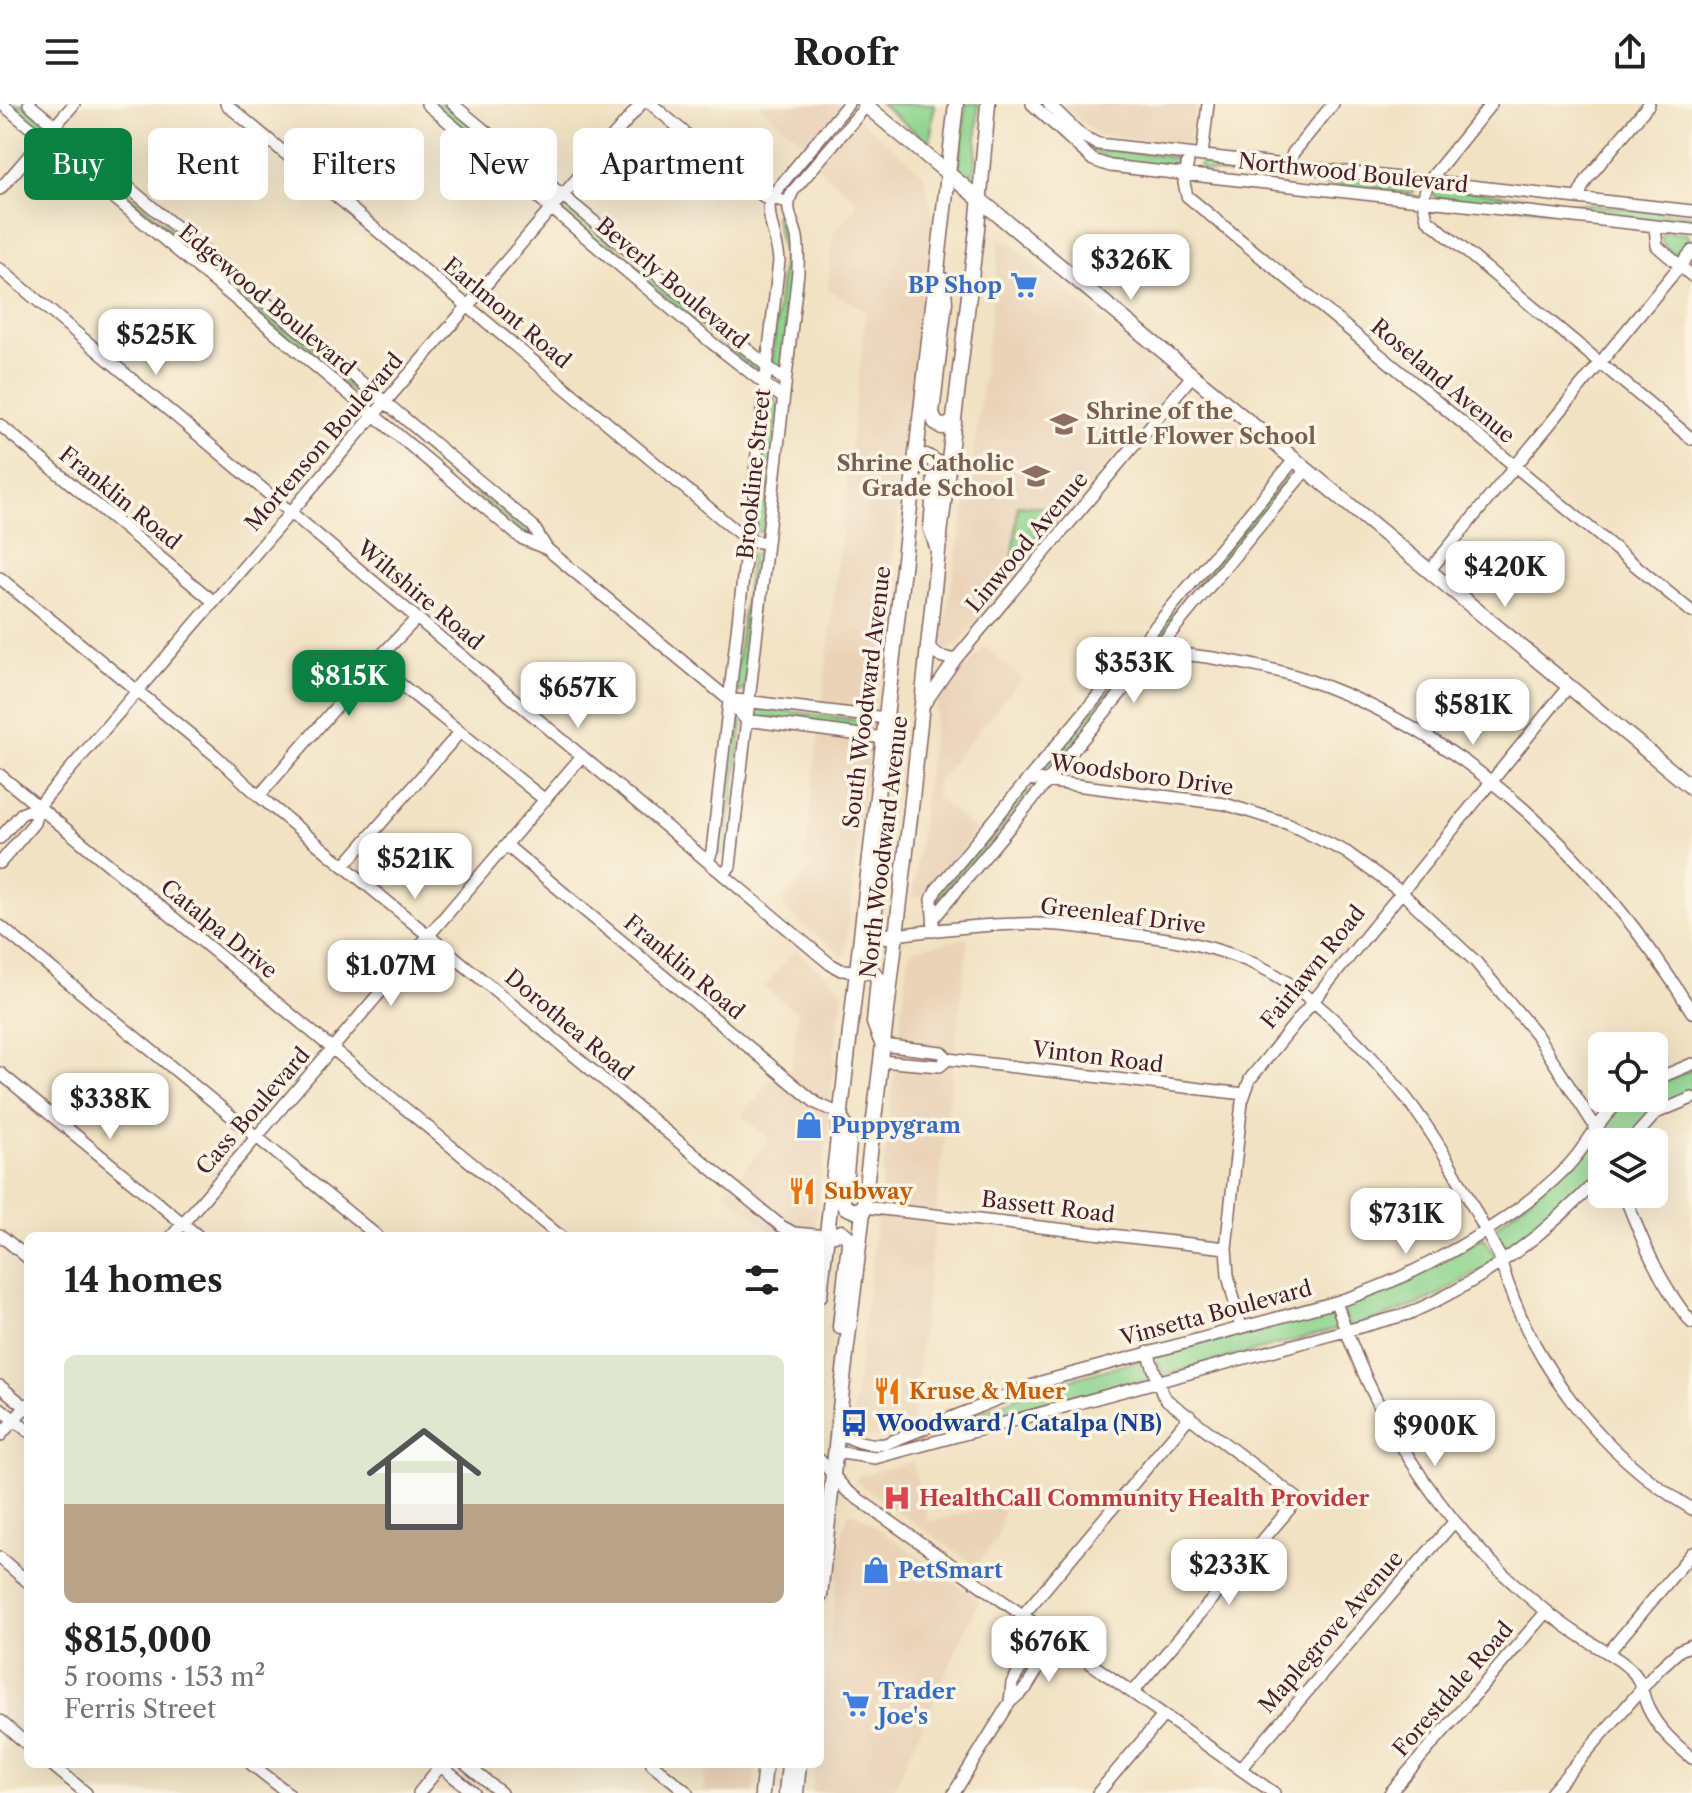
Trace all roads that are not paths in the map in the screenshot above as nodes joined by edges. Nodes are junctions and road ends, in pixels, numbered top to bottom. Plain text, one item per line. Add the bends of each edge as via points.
1 (2, 104) edge
2 (29, 104) edge
3 (74, 104) edge
4 (226, 104) edge
5 (427, 104) edge
6 (453, 104) edge
7 (641, 104) edge
8 (651, 104) edge
9 (848, 104) edge
10 (956, 104) edge
11 (988, 104) edge
12 (1032, 104) edge
13 (1049, 104) edge
14 (1208, 104) edge
15 (1333, 104) edge
16 (1491, 104) edge
17 (1649, 104) edge
18 (865, 105) edge
19 (55, 126) junction
20 (30, 128) edge
21 (679, 128) edge
22 (1189, 155) junction
23 (1202, 156) junction
24 (24, 161) edge
25 (1282, 166) junction
26 (1186, 174) junction
27 (948, 175) junction
28 (1428, 182) junction
29 (1273, 184) junction
30 (0, 189) edge
31 (773, 194) edge
32 (562, 196) junction
33 (1571, 198) junction
34 (773, 199) edge
35 (116, 200) edge
36 (770, 200) edge
37 (1423, 200) junction
38 (979, 201) junction
39 (788, 202) junction
40 (551, 208) junction
41 (1692, 211) edge
42 (1563, 217) junction
43 (1655, 227) junction
44 (1692, 230) edge
45 (940, 251) junction
46 (1692, 251) edge
47 (1680, 266) junction
48 (0, 269) edge
49 (1692, 276) edge
50 (468, 305) junction
51 (1600, 363) junction
52 (767, 369) junction
53 (1192, 376) junction
54 (785, 381) junction
55 (765, 386) junction
56 (783, 398) junction
57 (384, 402) junction
58 (373, 415) junction
59 (954, 423) junction
60 (0, 425) edge
61 (1692, 439) edge
62 (1294, 460) junction
63 (916, 461) junction
64 (1515, 466) junction
65 (1306, 470) junction
66 (290, 512) junction
67 (747, 540) junction
68 (767, 543) junction
69 (547, 549) junction
70 (938, 551) junction
71 (1429, 571) junction
72 (0, 578) edge
73 (214, 602) junction
74 (1692, 612) edge
75 (417, 618) junction
76 (1142, 644) junction
77 (929, 648) junction
78 (1156, 650) junction
79 (955, 660) junction
80 (374, 663) junction
81 (1569, 686) junction
82 (137, 690) junction
83 (728, 699) junction
84 (748, 702) junction
85 (923, 706) junction
86 (886, 718) junction
87 (746, 720) junction
88 (460, 732) junction
89 (884, 738) junction
90 (582, 756) junction
91 (0, 775) edge
92 (1028, 779) junction
93 (1491, 782) junction
94 (1045, 783) junction
95 (1692, 788) edge
96 (259, 796) junction
97 (545, 800) junction
98 (38, 807) junction
99 (873, 829) junction
100 (0, 838) edge
101 (506, 845) junction
102 (708, 861) junction
103 (0, 863) edge
104 (344, 866) junction
105 (724, 875) junction
106 (1401, 892) junction
107 (934, 924) junction
108 (0, 926) edge
109 (429, 935) junction
110 (895, 935) junction
111 (857, 971) junction
112 (1311, 1002) junction
113 (1692, 1012) edge
114 (882, 1045) junction
115 (332, 1049) junction
116 (948, 1059) junction
117 (880, 1061) junction
118 (1692, 1064) edge
119 (0, 1073) edge
120 (1668, 1074) edge
121 (1244, 1094) junction
122 (1692, 1098) edge
123 (840, 1114) junction
124 (1593, 1128) edge
125 (1643, 1128) edge
126 (256, 1137) junction
127 (1588, 1145) edge
128 (1588, 1190) edge
129 (864, 1207) junction
130 (1630, 1208) edge
131 (182, 1223) junction
132 (1484, 1230) junction
133 (175, 1232) edge
134 (193, 1232) edge
135 (372, 1232) edge
136 (555, 1232) edge
137 (792, 1232) edge
138 (0, 1235) edge
139 (824, 1236) edge
140 (827, 1236) junction
141 (1226, 1248) junction
142 (24, 1255) edge
143 (824, 1261) edge
144 (1501, 1263) junction
145 (1336, 1302) junction
146 (1692, 1323) edge
147 (1241, 1328) junction
148 (1346, 1332) junction
149 (1148, 1352) junction
150 (844, 1371) junction
151 (1158, 1383) junction
152 (0, 1386) edge
153 (24, 1404) edge
154 (0, 1408) edge
155 (24, 1409) edge
156 (1190, 1416) junction
157 (948, 1419) junction
158 (14, 1420) junction
159 (24, 1428) edge
160 (837, 1432) junction
161 (0, 1436) edge
162 (954, 1437) junction
163 (835, 1452) junction
164 (824, 1464) edge
165 (833, 1474) junction
166 (1692, 1509) edge
167 (1454, 1522) junction
168 (1692, 1553) edge
169 (0, 1558) edge
170 (824, 1558) edge
171 (24, 1579) edge
172 (1547, 1611) junction
173 (1023, 1615) junction
174 (1044, 1630) junction
175 (1057, 1638) junction
176 (1692, 1645) edge
177 (1608, 1653) junction
178 (1642, 1689) junction
179 (1133, 1692) junction
180 (1010, 1702) junction
181 (1164, 1715) junction
182 (0, 1721) edge
183 (24, 1742) edge
184 (1692, 1758) edge
185 (56, 1768) edge
186 (256, 1768) edge
187 (438, 1768) edge
188 (444, 1768) edge
189 (470, 1768) edge
190 (657, 1768) edge
191 (789, 1768) edge
192 (799, 1768) edge
193 (1240, 1769) junction
194 (765, 1770) edge
195 (1260, 1783) junction
196 (86, 1793) edge
197 (288, 1793) edge
198 (419, 1793) edge
199 (474, 1793) edge
200 (501, 1793) edge
201 (688, 1793) edge
202 (762, 1793) edge
203 (771, 1793) edge
204 (786, 1793) edge
205 (796, 1793) edge
206 (954, 1793) edge
207 (1098, 1793) edge
208 (1252, 1793) edge
209 (1274, 1793) edge
210 (1390, 1793) edge
211 (1551, 1793) edge

1 - 20 street, Edgewood Boulevard
2 - 19 street, Edgewood Boulevard
3 - 19 street
4 - 50 street, Earlmont Road
5 - 40 street, Beverly Boulevard
6 - 32 street, Beverly Boulevard
7 - 32 street, Mortenson Boulevard
8 - 21 street
9 - 31 street
10 - 27 main road, South Woodward Avenue
11 - 38 main road, North Woodward Avenue
12 - 26 street, Northwood Boulevard via 1098,163
13 - 22 street, Northwood Boulevard via 1093,143
14 - 23 street
15 - 25 street
16 - 28 street
17 - 33 street
18 - 27 main road
18 - 39 street
19 - 57 street, Edgewood Boulevard
22 - 23 street, Northwood Boulevard
22 - 26 street
23 - 25 street, Northwood Boulevard
24 - 30 street
25 - 28 street, Northwood Boulevard
25 - 29 street
26 - 29 street, Northwood Boulevard
26 - 64 street, Roseland Avenue via 1187,196
27 - 38 main road
27 - 45 main road, South Woodward Avenue
28 - 33 street, Northwood Boulevard
28 - 37 street
29 - 37 street, Northwood Boulevard
32 - 40 street, Mortenson Boulevard
32 - 52 street, Beverly Boulevard
33 - 41 street, Northwood Boulevard
33 - 42 street
34 - 39 street
35 - 58 street, Edgewood Boulevard
36 - 52 street, Brookline Street via 779,261
37 - 42 street, Northwood Boulevard
37 - 51 street via 1430,224
38 - 53 main road
38 - 59 main road, North Woodward Avenue
39 - 54 street, Brookline Street via 798,250
40 - 50 street, Mortenson Boulevard
40 - 55 street, Beverly Boulevard
42 - 43 street, Northwood Boulevard
43 - 44 street, Northwood Boulevard
43 - 47 street via 1657,246
45 - 59 main road via 945,302 932,413 942,427
45 - 63 main road, South Woodward Avenue
46 - 47 street
47 - 49 street
47 - 51 street
48 - 66 street, Wiltshire Road
50 - 57 street, Mortenson Boulevard
50 - 67 street, Earlmont Road
51 - 61 street
51 - 64 street
52 - 54 street, Beverly Boulevard
52 - 55 street, Brookline Street
53 - 62 main road
53 - 79 street, Linwood Avenue
54 - 56 street, Brookline Street
55 - 56 street, Beverly Boulevard
55 - 67 street, Brookline Street
56 - 68 street, Brookline Street
57 - 58 street, Mortenson Boulevard
57 - 69 street, Edgewood Boulevard via 533,526
58 - 66 street, Mortenson Boulevard
58 - 69 street, Edgewood Boulevard via 521,538
59 - 70 main road, North Woodward Avenue
60 - 73 street, Franklin Road
62 - 65 main road
62 - 76 street
63 - 70 main road via 926,456 936,462 931,529
63 - 86 main road, South Woodward Avenue
64 - 71 street
64 - 74 street, Roseland Avenue
65 - 71 main road
65 - 78 street
66 - 73 street, Mortenson Boulevard
66 - 75 street, Wiltshire Road
67 - 68 street
67 - 83 street, Brookline Street
68 - 84 street, Brookline Street
69 - 83 street, Edgewood Boulevard
70 - 77 main road, North Woodward Avenue
71 - 81 main road
72 - 82 street, Dorothea Road
73 - 82 street, Mortenson Boulevard
75 - 80 street
75 - 90 street, Wiltshire Road
76 - 78 street
76 - 92 street
77 - 79 street
77 - 85 main road, North Woodward Avenue
78 - 93 street via 1262,668 1336,691 1421,732
78 - 94 street
79 - 85 street, Linwood Avenue
80 - 88 street
80 - 96 street
81 - 93 street, Fairlawn Road
81 - 95 main road
82 - 96 street, Dorothea Road
82 - 98 street, Mortenson Boulevard
83 - 84 street
83 - 87 street, Edgewood Boulevard
83 - 102 street, Brookline Street
84 - 86 street
84 - 87 street, Brookline Street
85 - 110 main road, North Woodward Avenue
86 - 89 main road, South Woodward Avenue
87 - 89 street
87 - 105 street, Brookline Street via 730,866
88 - 97 street
88 - 104 street
89 - 99 main road, South Woodward Avenue
90 - 97 street, Cass Boulevard
90 - 102 street, Wiltshire Road
91 - 98 street, Catalpa Drive
92 - 94 street, Woodsboro Drive
92 - 107 street via 936,890
93 - 106 street, Fairlawn Road
93 - 113 street via 1601,888
94 - 106 street, Woodsboro Drive via 1193,798 1259,814 1328,842
94 - 107 street
96 - 104 street, Dorothea Road
97 - 101 street, Cass Boulevard
98 - 100 street, Mortenson Boulevard via 21,814
98 - 103 street, Mortenson Boulevard via 34,823
98 - 115 street, Catalpa Drive
99 - 110 main road via 881,866 873,925 885,936
99 - 111 main road, South Woodward Avenue
101 - 109 street, Cass Boulevard
101 - 123 street, Franklin Road via 816,1103
102 - 105 street, Wiltshire Road
104 - 109 street, Dorothea Road
105 - 111 street, Wiltshire Road via 830,964
106 - 112 street, Fairlawn Road
106 - 124 street, Woodsboro Drive via 1509,999 1558,1065
107 - 110 street, Greenleaf Drive
107 - 112 street, Greenleaf Drive via 1041,924 1187,941 1260,966
108 - 126 street
109 - 115 street, Cass Boulevard
109 - 137 street, Dorothea Road
110 - 114 main road, North Woodward Avenue
111 - 114 main road via 873,972 878,978 874,1023
111 - 123 main road, South Woodward Avenue
112 - 121 street, Fairlawn Road
112 - 132 street, Greenleaf Drive via 1403,1094 1450,1163
114 - 116 street, Vinton Road via 941,1052
114 - 117 main road, North Woodward Avenue
115 - 126 street, Cass Boulevard
115 - 136 street, Catalpa Drive
116 - 117 street, Vinton Road via 940,1066
116 - 121 street, Vinton Road
117 - 129 main road, North Woodward Avenue
118 - 120 street
119 - 131 street
121 - 141 street, Fairlawn Road
122 - 125 street via 1656,1113
123 - 129 main road via 849,1143 843,1203 855,1211
123 - 140 main road, South Woodward Avenue
126 - 131 street, Cass Boulevard
126 - 135 street
127 - 132 street, Vinsetta Boulevard via 1544,1189
128 - 144 street
129 - 141 street, Bassett Road
129 - 150 main road, North Woodward Avenue
130 - 146 street via 1654,1267
131 - 133 street, Cass Boulevard
131 - 134 street
132 - 144 street, Greenleaf Drive
132 - 145 street, Vinsetta Boulevard via 1421,1269
138 - 142 street
139 - 140 street, Dorothea Road
140 - 143 main road, South Woodward Avenue
140 - 150 main road via 842,1232 849,1242 840,1333
141 - 147 street, Fairlawn Road
144 - 148 street via 1408,1314
144 - 166 street, Greenleaf Drive via 1527,1330 1575,1404 1624,1458
145 - 147 street, Vinsetta Boulevard
145 - 148 street
147 - 149 street, Vinsetta Boulevard
148 - 151 street
148 - 167 street via 1398,1442
149 - 151 street
149 - 157 street, Vinsetta Boulevard via 1041,1382
150 - 160 main road, North Woodward Avenue
151 - 156 street via 1167,1400
151 - 162 street
152 - 153 street
154 - 158 street
155 - 158 street
156 - 173 street
156 - 179 street via 1298,1499
157 - 160 street, Vinsetta Boulevard via 885,1444 859,1443
157 - 162 street
158 - 159 street
158 - 161 street
160 - 163 main road, North Woodward Avenue
162 - 163 street via 875,1458
163 - 165 main road, North Woodward Avenue
164 - 165 street
165 - 170 main road, North Woodward Avenue
165 - 173 street via 847,1491
167 - 172 street
167 - 193 street, Maplegrove Avenue
168 - 177 street
169 - 171 street
172 - 177 street
172 - 210 street, Forestdale Road
173 - 174 street
174 - 175 street
174 - 180 street via 1012,1683
175 - 179 street
175 - 180 street via 1026,1688
176 - 178 street via 1671,1657
177 - 178 street via 1634,1673
178 - 184 street via 1660,1728
178 - 211 street
179 - 181 street
180 - 206 street
181 - 193 street
181 - 207 street
182 - 183 street
185 - 196 street
186 - 197 street
187 - 198 street
188 - 199 street
189 - 200 street
190 - 201 street
191 - 204 main road
192 - 205 main road
193 - 195 street
194 - 202 main road
194 - 203 main road
195 - 208 street
195 - 209 street

